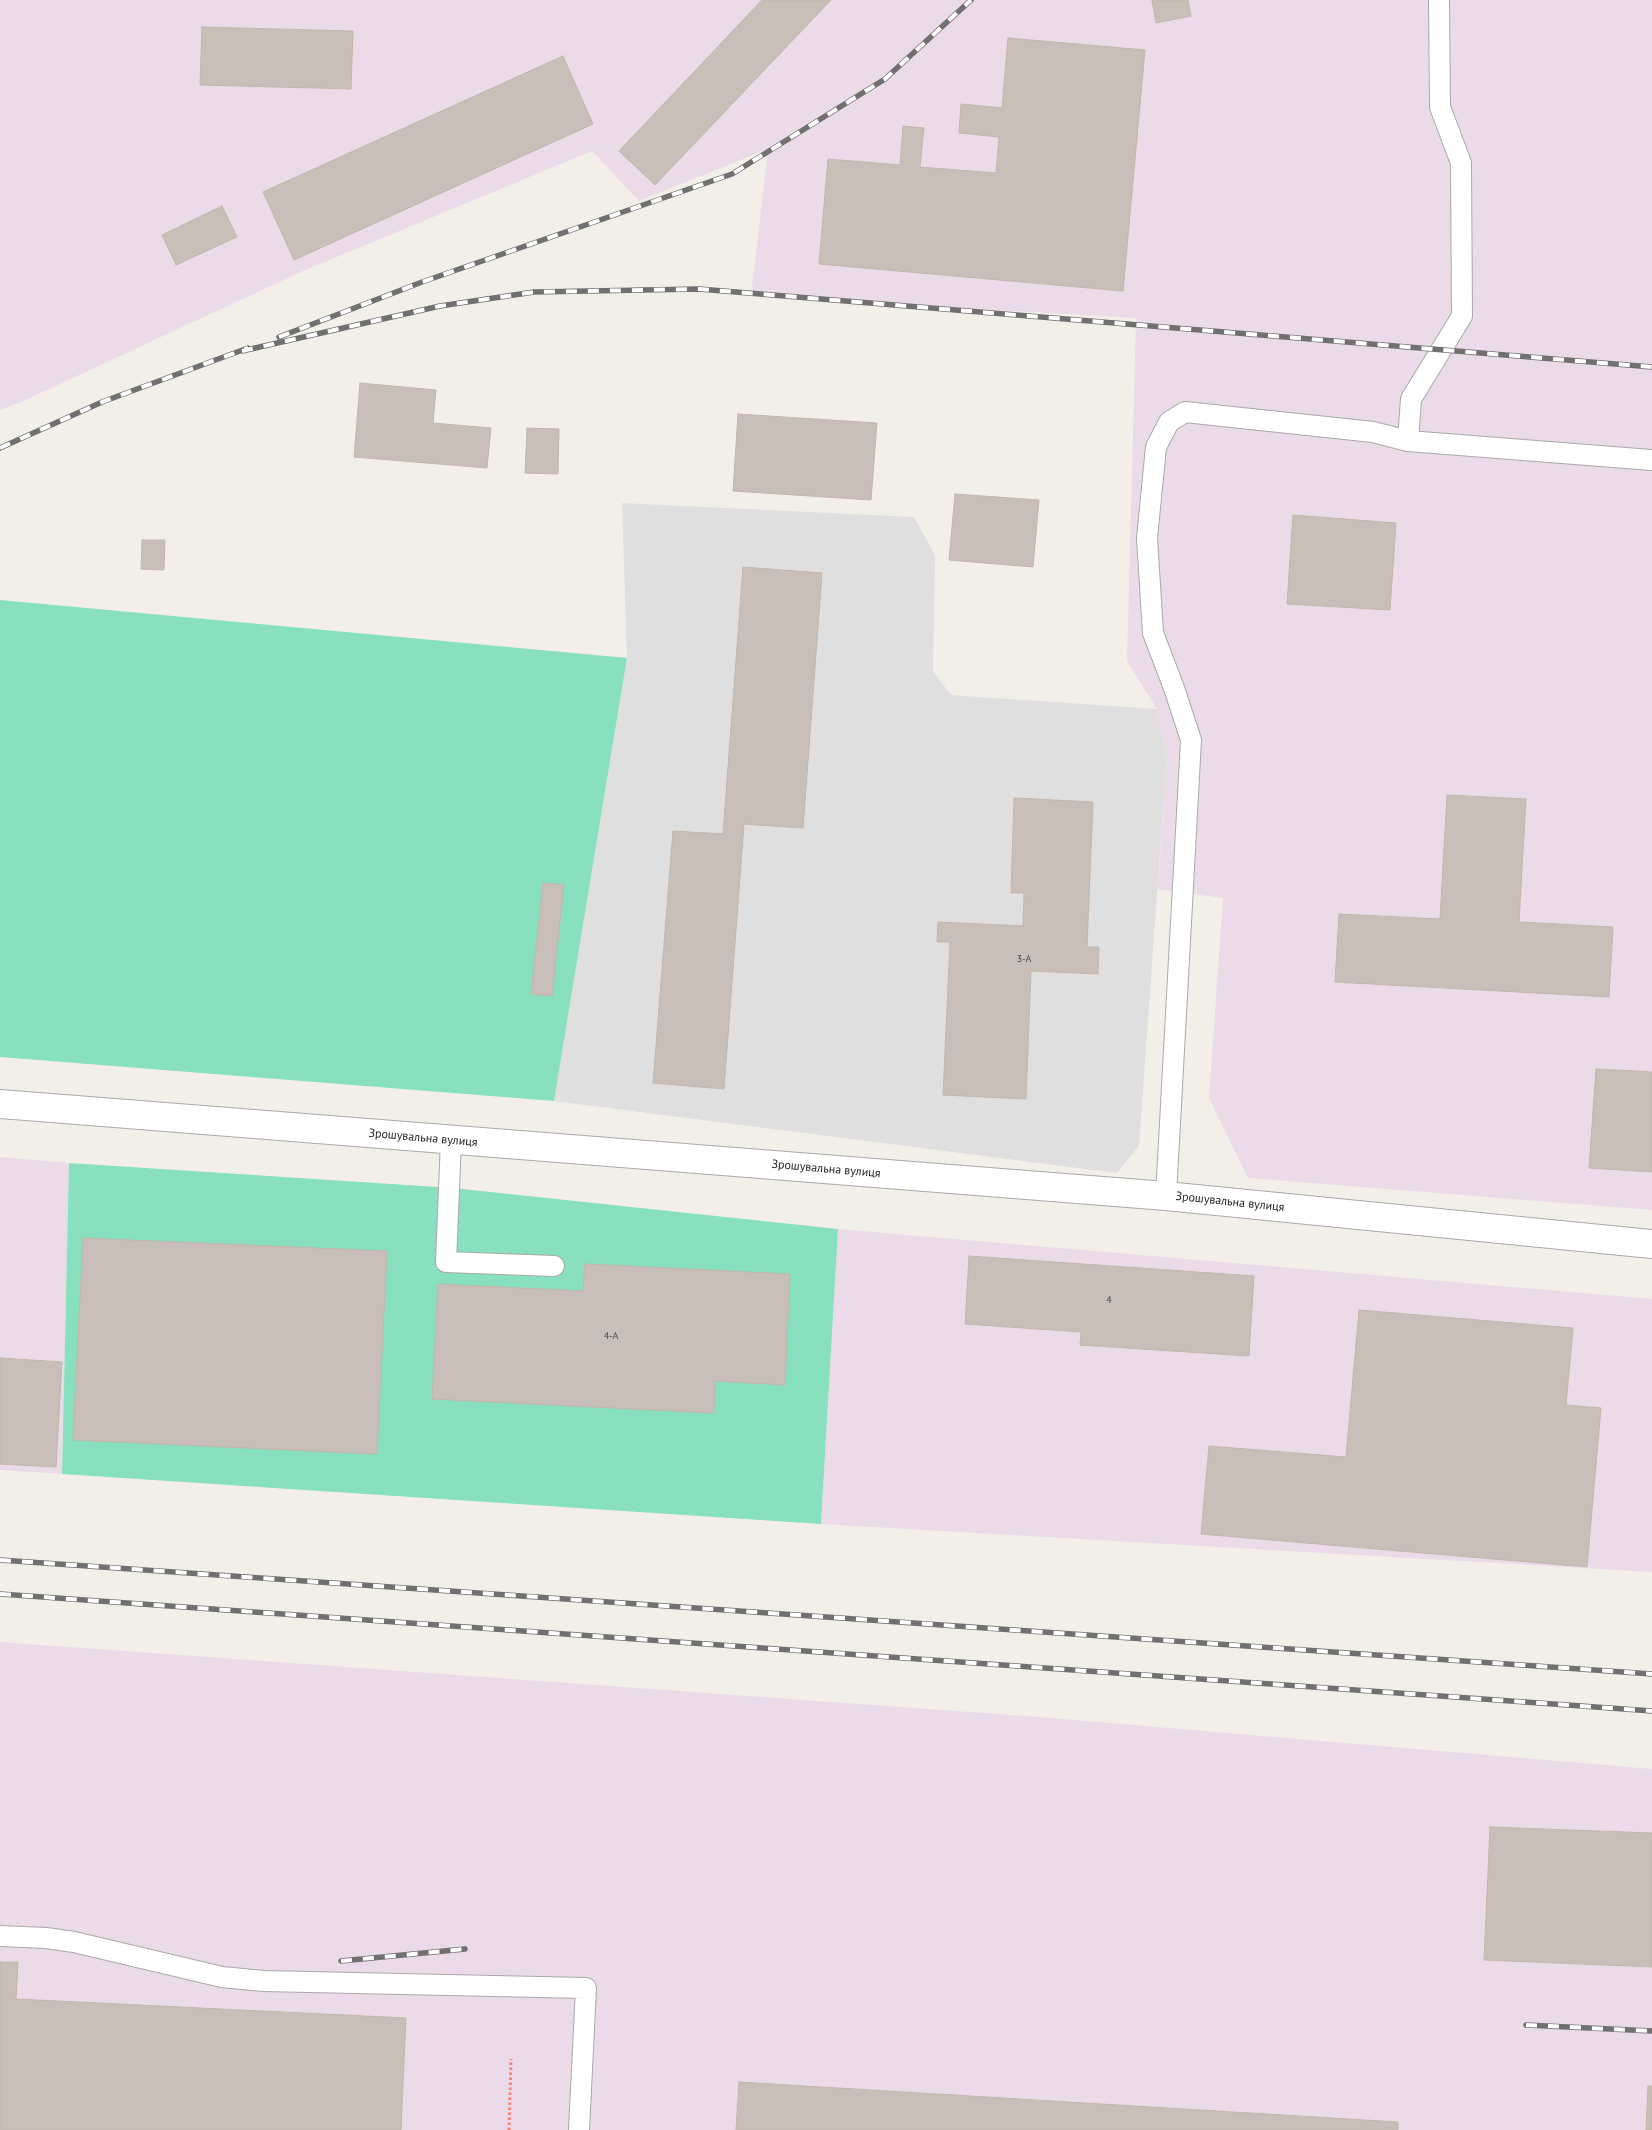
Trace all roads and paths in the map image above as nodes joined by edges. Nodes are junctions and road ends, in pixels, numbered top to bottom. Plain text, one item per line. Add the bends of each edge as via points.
1 (1439, 0) edge
2 (1408, 441) junction
3 (1652, 460) edge
4 (0, 1104) edge
5 (451, 1140) junction
6 (1166, 1196) junction
7 (1652, 1244) edge
8 (554, 1266) dead end
9 (0, 1936) edge
10 (511, 2059) dead end
11 (509, 2130) edge
12 (580, 2130) edge

1 - 2 lane via 1440,107 1462,163 1462,316 1411,399
2 - 3 lane
2 - 6 lane via 1373,432 1186,412 1169,422 1156,447 1147,538 1153,633 1191,740
4 - 5 street, Зрошувальна вулиця
5 - 6 street, Зрошувальна вулиця
5 - 8 lane via 446,1262
6 - 7 street, Зрошувальна вулиця
9 - 12 lane via 74,1942 222,1976 263,1981 586,1988
10 - 11 path

